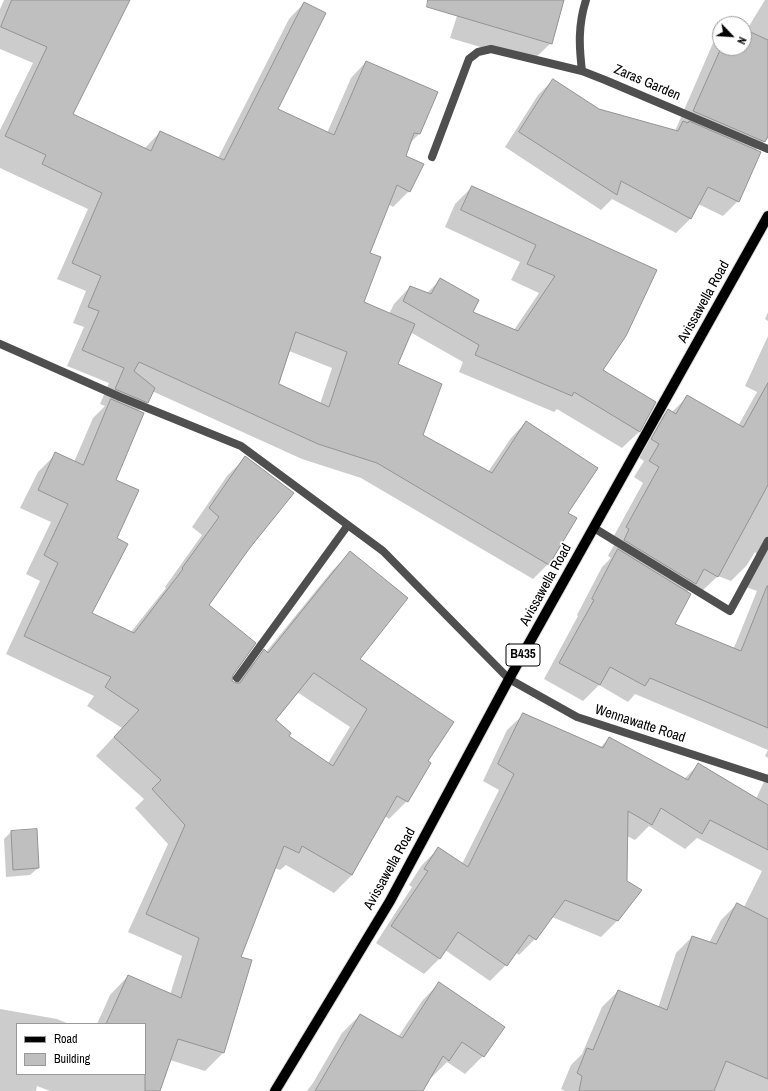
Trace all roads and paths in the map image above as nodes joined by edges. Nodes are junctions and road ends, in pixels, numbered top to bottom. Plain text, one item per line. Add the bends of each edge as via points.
1 (586, 0) edge
2 (582, 71) junction
3 (768, 149) edge
4 (432, 157) dead end
5 (768, 216) edge
6 (0, 344) edge
7 (348, 525) junction
8 (594, 528) junction
9 (768, 541) edge
10 (237, 678) dead end
11 (509, 680) junction
12 (768, 779) edge
13 (275, 1091) edge

1 - 2 street via 579,38
2 - 3 street, Zaras Garden
2 - 4 street, Zaras Garden via 491,49 478,52 469,59
5 - 8 main road, Avissawella Road / B435
6 - 7 street, Wennawatte Road via 120,397 241,446
7 - 10 street
7 - 11 street, Wennawatte Road via 383,551
8 - 9 street via 730,611
8 - 11 main road, Avissawella Road / B435
11 - 12 street, Wennawatte Road via 577,717
11 - 13 main road, Avissawella Road / B435 via 390,901

